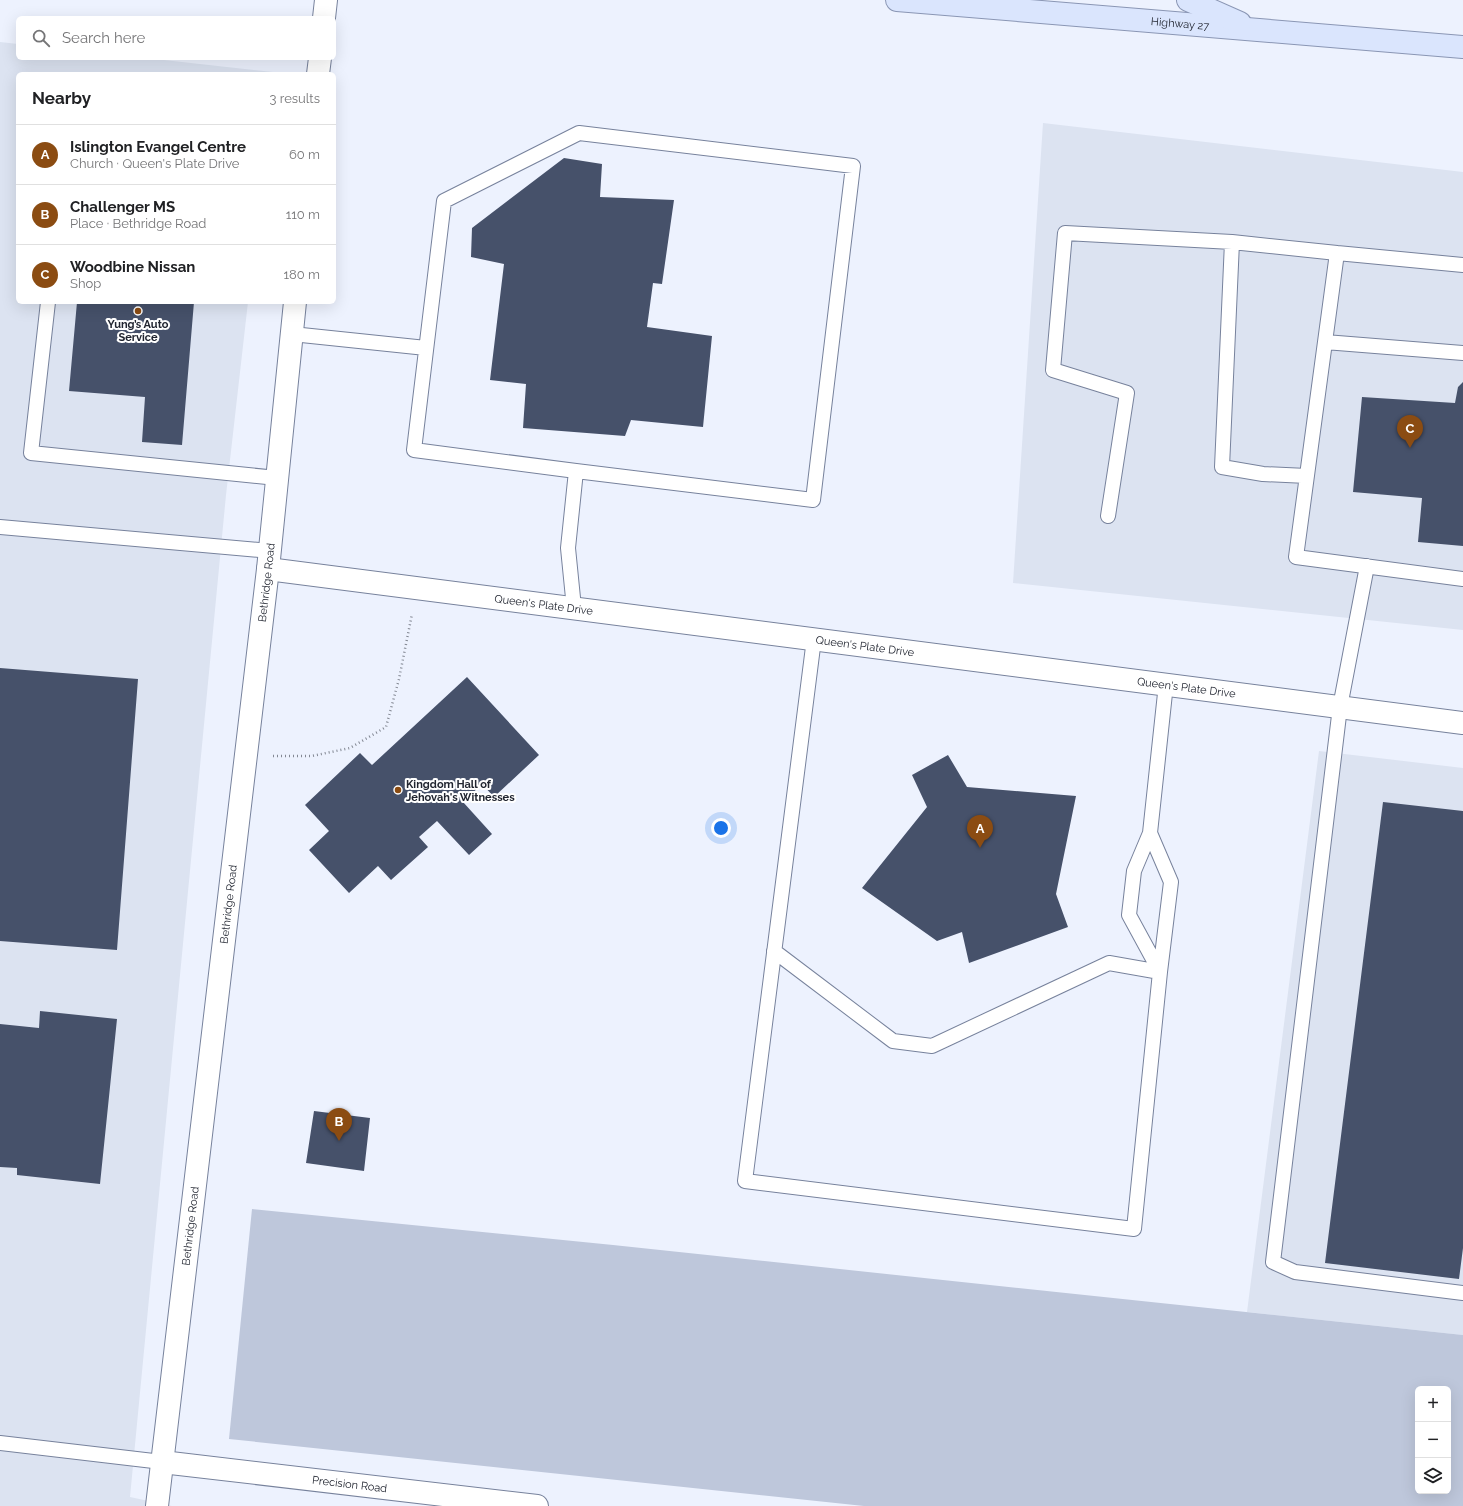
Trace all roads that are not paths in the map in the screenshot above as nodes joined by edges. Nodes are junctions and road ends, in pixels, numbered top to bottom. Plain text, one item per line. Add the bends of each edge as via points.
1 (326, 0) edge
2 (897, 0) edge
3 (1188, 0) edge
4 (324, 16) edge
5 (1256, 30) junction
6 (1463, 46) edge
7 (320, 60) edge
8 (318, 72) edge
9 (1232, 242) junction
10 (1337, 253) junction
11 (1463, 265) edge
12 (48, 304) edge
13 (295, 304) edge
14 (292, 334) junction
15 (1325, 342) junction
16 (426, 348) junction
17 (1463, 353) edge
18 (576, 471) junction
19 (1307, 476) junction
20 (277, 478) junction
21 (1108, 516) dead end
22 (0, 527) edge
23 (269, 560) junction
24 (1368, 566) junction
25 (1463, 578) edge
26 (574, 608) junction
27 (814, 639) junction
28 (1166, 684) junction
29 (1340, 707) junction
30 (1463, 723) edge
31 (1150, 833) junction
32 (774, 951) junction
33 (1160, 972) junction
34 (1463, 1293) edge
35 (0, 1443) edge
36 (162, 1462) junction
37 (157, 1506) edge
38 (537, 1506) edge

1 - 4 street
2 - 5 main road, Highway 27
3 - 5 main road
5 - 6 main road, Highway 27
7 - 8 street
9 - 10 lane
9 - 19 lane via 1222,467 1263,474
9 - 21 lane via 1065,233 1054,370 1127,393
10 - 11 lane
10 - 15 lane
12 - 20 lane via 31,453
13 - 14 street, Bethridge Road
14 - 16 lane
14 - 20 street, Bethridge Road
15 - 17 lane
15 - 19 lane
16 - 18 lane via 414,450
16 - 18 lane via 444,201 579,133 853,166 813,500
18 - 26 lane via 568,548
19 - 24 lane via 1296,557
20 - 23 street, Bethridge Road
22 - 23 lane
23 - 26 street, Queen's Plate Drive via 418,588
23 - 36 street, Bethridge Road
24 - 25 lane
24 - 29 lane
26 - 27 street, Queen's Plate Drive
27 - 28 street, Queen's Plate Drive
27 - 32 lane
28 - 29 street, Queen's Plate Drive
28 - 31 lane
29 - 30 street, Queen's Plate Drive
29 - 34 lane via 1273,1262 1295,1272
31 - 33 lane via 1171,882
31 - 33 lane via 1134,871 1129,915
32 - 33 lane via 893,1041 932,1046 1109,963
32 - 33 lane via 745,1181 1134,1229
35 - 36 lane
36 - 37 street, Bethridge Road
36 - 38 street, Precision Road

